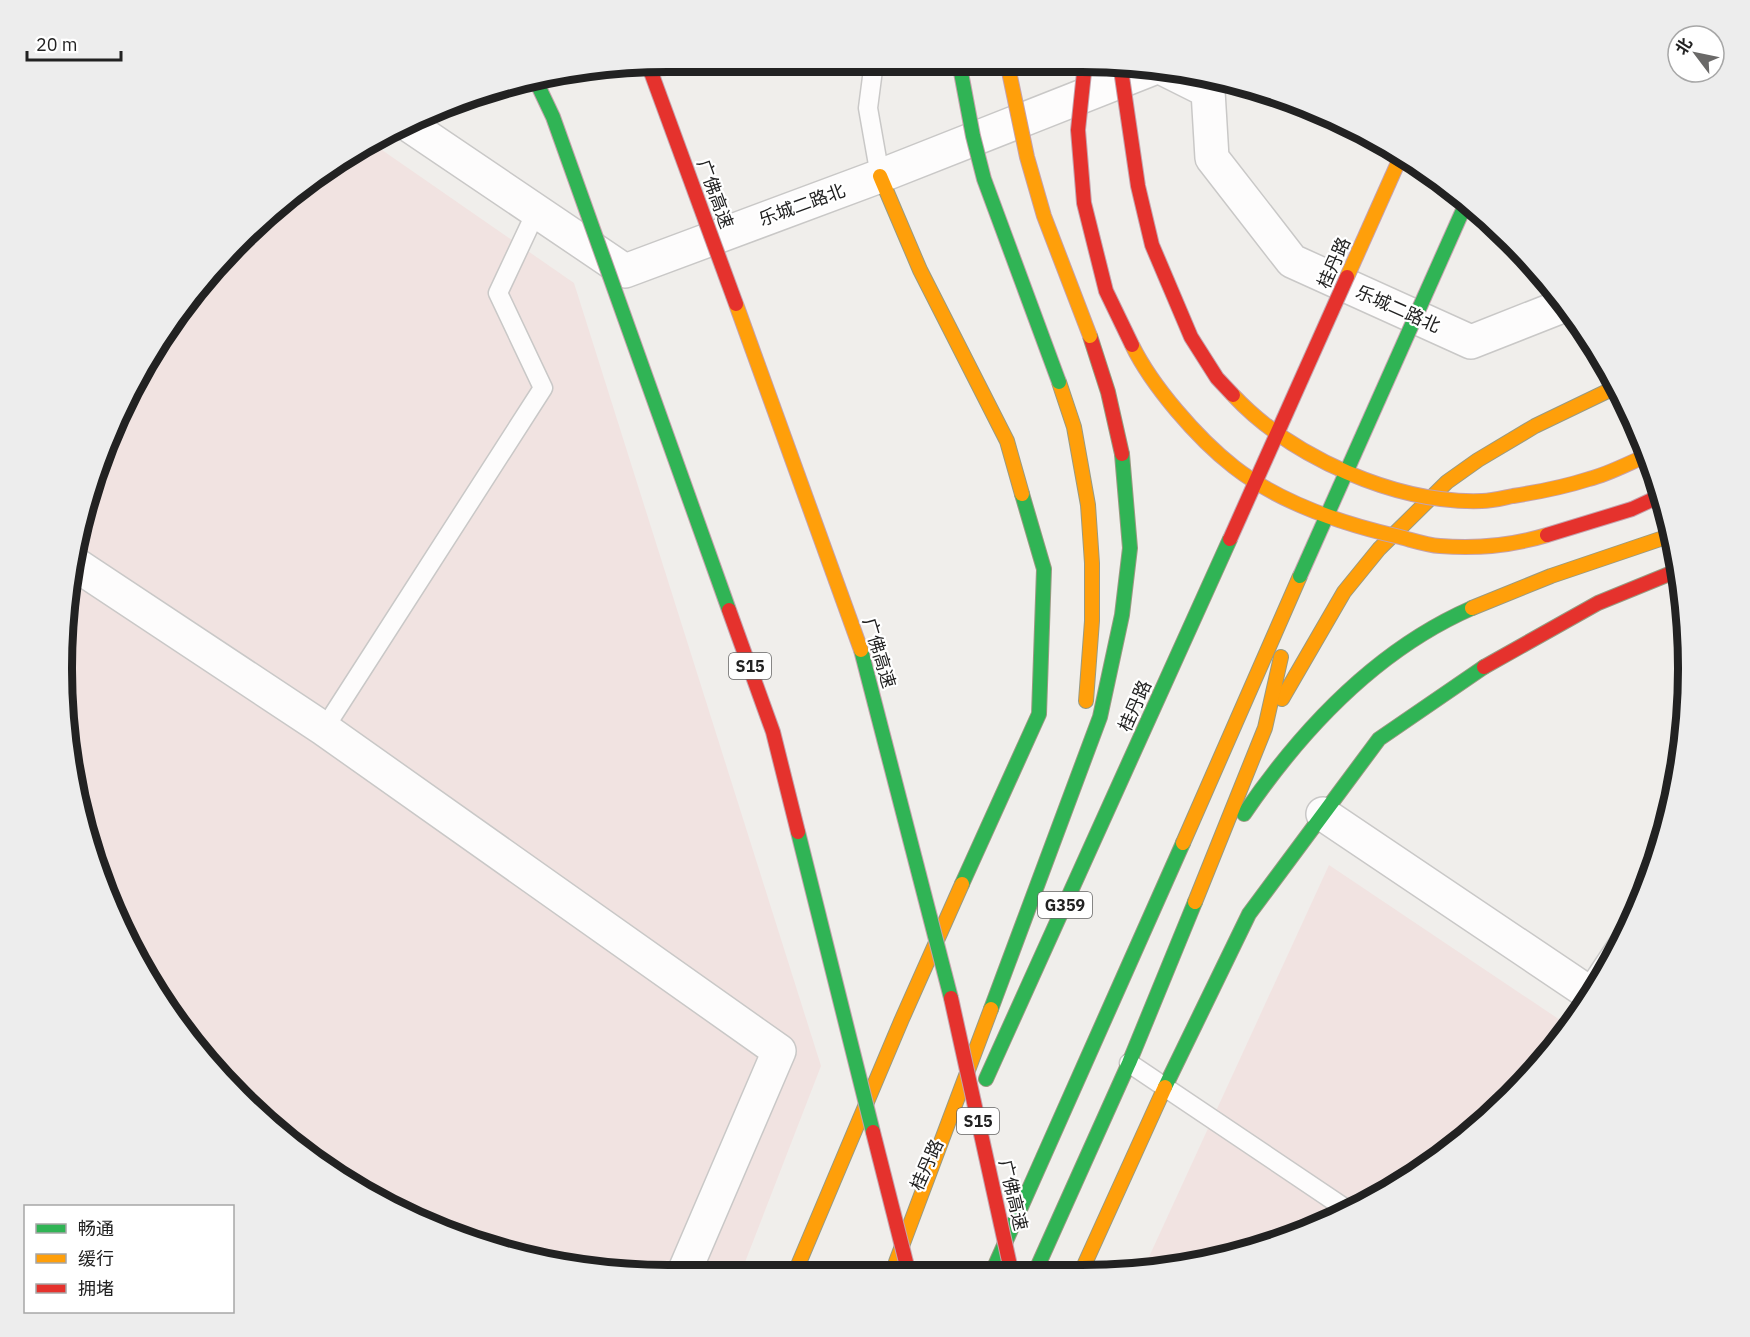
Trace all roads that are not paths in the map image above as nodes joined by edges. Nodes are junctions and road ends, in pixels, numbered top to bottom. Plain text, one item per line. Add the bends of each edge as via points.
1 (651, 72) edge
2 (873, 72) edge
3 (961, 72) edge
4 (1009, 72) edge
5 (1084, 72) edge
6 (1121, 73) edge
7 (1137, 75) edge
8 (1189, 82) edge
9 (538, 86) edge
10 (415, 129) edge
11 (1398, 163) edge
12 (880, 176) junction
13 (1463, 210) edge
14 (536, 212) junction
15 (1557, 308) edge
16 (1609, 391) edge
17 (1639, 458) edge
18 (1653, 499) edge
19 (1663, 537) edge
20 (81, 568) edge
21 (1670, 574) edge
22 (1300, 576) junction
23 (1082, 719) dead end
24 (1265, 728) junction
25 (324, 729) junction
26 (1323, 814) junction
27 (1047, 821) dead end
28 (1207, 874) junction
29 (1584, 989) edge
30 (1129, 1063) junction
31 (1165, 1087) junction
32 (964, 1128) dead end
33 (949, 1161) dead end
34 (1340, 1205) edge
35 (687, 1265) edge
36 (798, 1265) edge
37 (894, 1265) edge
38 (894, 1265) edge
39 (902, 1265) edge
40 (907, 1265) edge
41 (995, 1265) edge
42 (1010, 1265) edge
43 (1038, 1265) edge
44 (1084, 1265) edge

1 - 42 main road, 广佛高速 / S15, bridge via 862,654 945,972
2 - 12 lane via 868,108
3 - 23 main road, bridge via 983,176 1074,427 1088,505 1092,563 1092,621
4 - 37 main road, bridge via 1044,216 1108,392 1122,449 1130,548 1122,615 1100,717
5 - 18 main road, bridge via 1078,130 1084,203 1106,291 1143,367 1193,428 1234,467 1290,502 1363,529 1438,546 1525,542
6 - 17 main road, bridge via 1138,186 1152,245 1191,337 1218,378 1248,410 1333,466 1376,485 1436,499 1483,501 1538,492 1591,478
7 - 12 street, 乐城二路北
8 - 15 street, 乐城二路北 via 1208,91 1212,158 1292,261 1471,342
9 - 40 main road, S15, bridge via 553,117 773,732
10 - 14 street, 乐城二路北
11 - 32 main road, 桂丹路 / G359, bridge
12 - 14 street, 乐城二路北 via 625,271
12 - 36 main road via 920,270 1010,452 1044,569 1039,714 902,1019
13 - 22 main road, bridge
14 - 25 lane via 498,293 543,388
16 - 24 main road, bridge via 1534,426 1447,482 1379,549 1344,592
19 - 28 main road via 1472,608 1432,627 1387,656 1295,747 1254,797
20 - 25 street
21 - 26 main road via 1598,603 1493,662 1379,739
22 - 24 main road
22 - 41 main road
24 - 28 main road
25 - 35 street via 779,1051
26 - 29 street
26 - 31 main road via 1249,914
27 - 38 main road
28 - 30 main road
30 - 31 lane
30 - 43 main road
31 - 34 lane
31 - 44 main road
33 - 39 main road, 桂丹路

